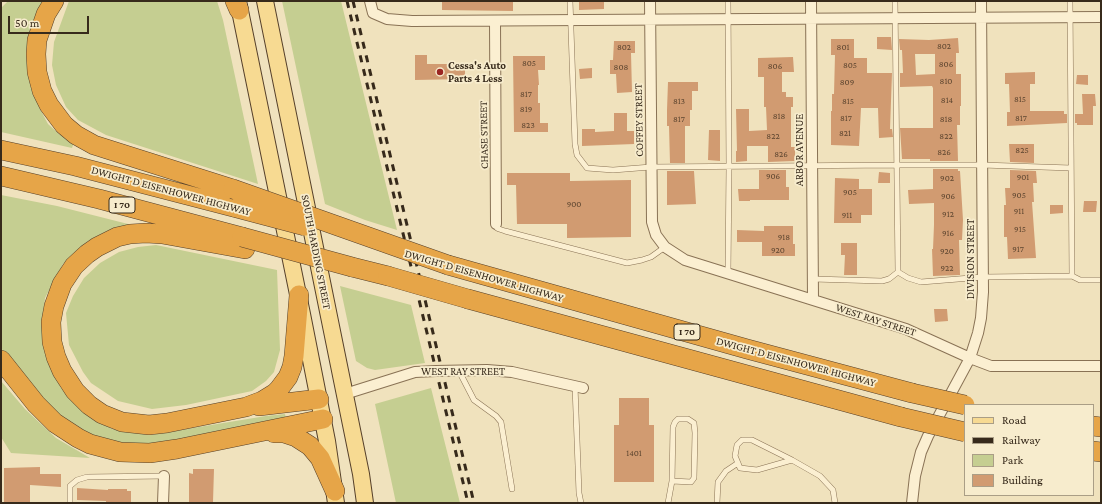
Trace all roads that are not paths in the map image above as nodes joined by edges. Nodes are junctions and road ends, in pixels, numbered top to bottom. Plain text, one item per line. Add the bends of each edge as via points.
1 (54, 1) edge
2 (265, 1) edge
3 (370, 1) edge
4 (570, 1) edge
5 (650, 1) edge
6 (728, 1) edge
7 (811, 1) edge
8 (895, 1) edge
9 (981, 1) edge
10 (1070, 1) edge
11 (237, 4) edge
12 (1070, 17) junction
13 (1101, 17) edge
14 (895, 18) junction
15 (981, 18) junction
16 (728, 19) junction
17 (811, 19) junction
18 (570, 20) junction
19 (650, 20) junction
20 (495, 21) junction
21 (1, 150) edge
22 (896, 165) junction
23 (982, 165) junction
24 (812, 166) junction
25 (651, 167) junction
26 (729, 167) junction
27 (1071, 168) junction
28 (1, 176) edge
29 (496, 224) joint
30 (658, 238) joint
31 (244, 243) junction
32 (665, 248) junction
33 (455, 268) junction
34 (898, 272) junction
35 (728, 273) junction
36 (1072, 276) junction
37 (983, 278) junction
38 (813, 279) junction
39 (1101, 280) edge
40 (299, 295) junction
41 (813, 299) junction
42 (970, 358) junction
43 (1, 360) edge
44 (1101, 366) edge
45 (459, 371) junction
46 (579, 387) joint
47 (345, 394) junction
48 (319, 399) junction
49 (964, 406) edge
50 (246, 407) junction
51 (323, 419) junction
52 (264, 432) junction
53 (964, 432) edge
54 (792, 460) junction
55 (738, 463) junction
56 (164, 476) joint
57 (672, 481) junction
58 (512, 489) dead end
59 (336, 497) edge
60 (70, 503) edge
61 (163, 503) edge
62 (365, 503) edge
63 (581, 503) edge
64 (668, 503) edge
65 (717, 503) edge
66 (836, 503) edge
67 (912, 503) edge

1 - 33 highway, bridge via 46,14 37,40 37,72 49,105 64,125 85,140 99,147 233,189
2 - 47 main road, SOUTH HARDING STREET
3 - 20 street via 373,13 387,19 412,22
4 - 18 lane
5 - 19 street, COFFEY STREET
6 - 16 lane
7 - 17 street, ARBOR AVENUE
8 - 14 lane
9 - 15 street, DIVISION STREET
10 - 12 lane
11 - 40 main road
12 - 13 street
12 - 15 street
12 - 27 lane
14 - 15 street
14 - 17 street
14 - 22 lane
15 - 23 street, DIVISION STREET
16 - 17 street
16 - 19 street
16 - 26 lane
17 - 24 street, ARBOR AVENUE
18 - 19 street
18 - 20 street
18 - 25 lane via 575,144 578,155 587,168 613,170
19 - 25 street, COFFEY STREET
20 - 29 street, CHASE STREET
21 - 33 highway, DWIGHT D EISENHOWER HIGHWAY / I 70, bridge via 237,208
22 - 23 lane
22 - 24 lane
22 - 34 lane
23 - 27 lane
23 - 37 street, DIVISION STREET
24 - 26 lane
24 - 38 street, ARBOR AVENUE
25 - 26 lane
25 - 30 street, COFFEY STREET via 652,222
26 - 35 lane
27 - 36 lane
28 - 31 highway, I 70 via 99,199
29 - 32 lane via 497,228 505,231 627,263 651,257
30 - 32 street, WEST RAY STREET
31 - 50 highway via 156,233 135,233 117,237 87,254 67,274 56,297 51,328 56,357 68,381 89,405 111,418 130,424 155,425
31 - 53 highway, I 70, bridge via 352,267 901,417
32 - 35 street, WEST RAY STREET via 685,260
33 - 49 highway, DWIGHT D EISENHOWER HIGHWAY / I 70, bridge
34 - 37 lane via 921,282
34 - 38 lane via 882,281
35 - 41 street, WEST RAY STREET
36 - 37 lane
36 - 39 lane via 1080,280
37 - 42 street, DIVISION STREET via 981,322
38 - 41 street, ARBOR AVENUE
40 - 48 main road
40 - 50 highway via 294,356 288,377 275,393
41 - 42 street, WEST RAY STREET via 906,329
42 - 44 street, WEST RAY STREET via 996,366
42 - 67 street, DIVISION STREET via 921,452
43 - 52 highway via 36,404 55,423 78,438 104,448 130,453 150,453
45 - 46 street, WEST RAY STREET via 512,372
45 - 47 street, WEST RAY STREET via 415,372
45 - 58 lane via 474,400 501,422
46 - 63 lane
47 - 48 main road, WEST RAY STREET
47 - 51 main road
47 - 62 main road, SOUTH HARDING STREET
48 - 50 highway
48 - 51 main road
51 - 52 highway
51 - 59 main road
52 - 59 highway via 284,433 306,442 314,449
54 - 55 lane via 757,470 740,468
54 - 55 lane via 752,440 742,440 737,445 735,456
54 - 66 lane via 820,476 833,490
55 - 65 lane via 726,471 718,482
56 - 60 lane via 87,477 77,480 70,486
56 - 61 street
57 - 57 lane via 673,427 678,419 688,419 694,423 694,478 691,482
57 - 64 lane

